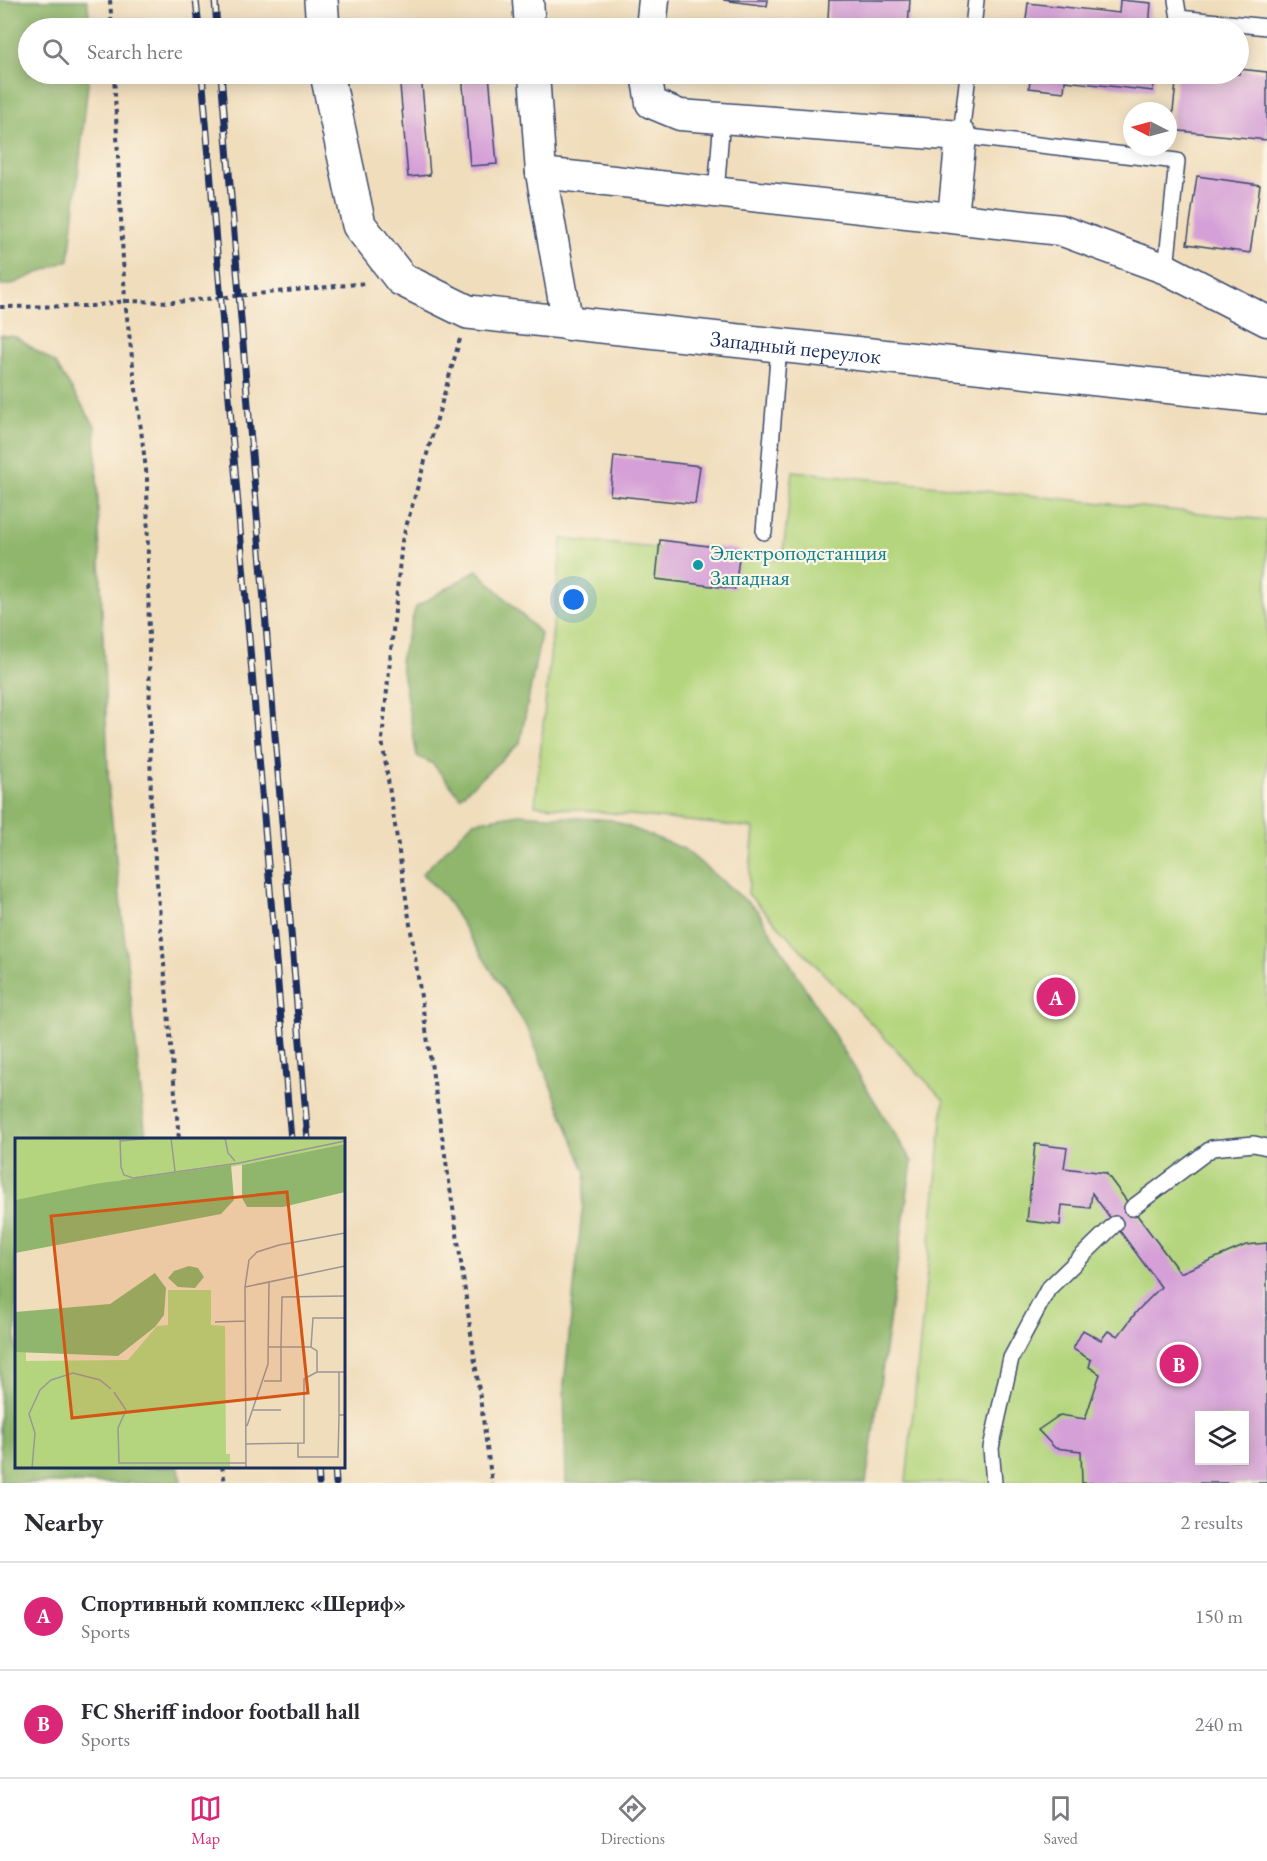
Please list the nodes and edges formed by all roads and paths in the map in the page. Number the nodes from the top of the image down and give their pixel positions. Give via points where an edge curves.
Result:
1 (110, 0) edge
2 (321, 0) edge
3 (528, 0) edge
4 (654, 0) edge
5 (976, 0) edge
6 (1176, 0) edge
7 (111, 18) edge
8 (322, 18) edge
9 (529, 18) edge
10 (652, 18) edge
11 (974, 18) edge
12 (1179, 18) edge
13 (1249, 25) edge
14 (1267, 27) edge
15 (114, 84) edge
16 (329, 84) edge
17 (535, 84) edge
18 (648, 84) edge
19 (967, 84) edge
20 (722, 118) junction
21 (961, 136) junction
22 (542, 172) junction
23 (716, 192) junction
24 (953, 217) junction
25 (1166, 269) junction
26 (401, 279) junction
27 (125, 301) junction
28 (0, 307) edge
29 (468, 312) junction
30 (1267, 321) edge
31 (568, 325) junction
32 (779, 346) junction
33 (1267, 397) edge
34 (764, 532) dead end
35 (179, 1138) edge
36 (1267, 1147) edge
37 (1132, 1208) dead end
38 (1115, 1224) dead end
39 (222, 1468) edge
40 (225, 1483) edge
41 (492, 1483) edge
42 (994, 1483) edge

1 - 7 path
2 - 8 main road
3 - 9 street
4 - 10 street
5 - 11 lane
6 - 12 lane
13 - 14 lane
15 - 27 path
16 - 26 main road, Западный переулок via 359,225
17 - 22 street
18 - 20 street via 651,103 680,115
19 - 21 lane
20 - 21 street
20 - 23 lane
21 - 24 street
21 - 25 lane via 1177,161
22 - 23 street
22 - 31 street
23 - 24 street
24 - 25 street via 1060,230
25 - 30 street
26 - 27 path via 176,302
26 - 29 main road, Западный переулок
27 - 28 path via 92,306
27 - 35 path via 147,478 151,812
29 - 31 main road, Западный переулок
29 - 41 path via 402,541 382,740
31 - 32 main road, Западный переулок
32 - 33 main road, Западный переулок
32 - 34 lane
36 - 37 lane via 1254,1144 1212,1148
38 - 42 lane via 1048,1289 1011,1358 991,1448
39 - 40 path

